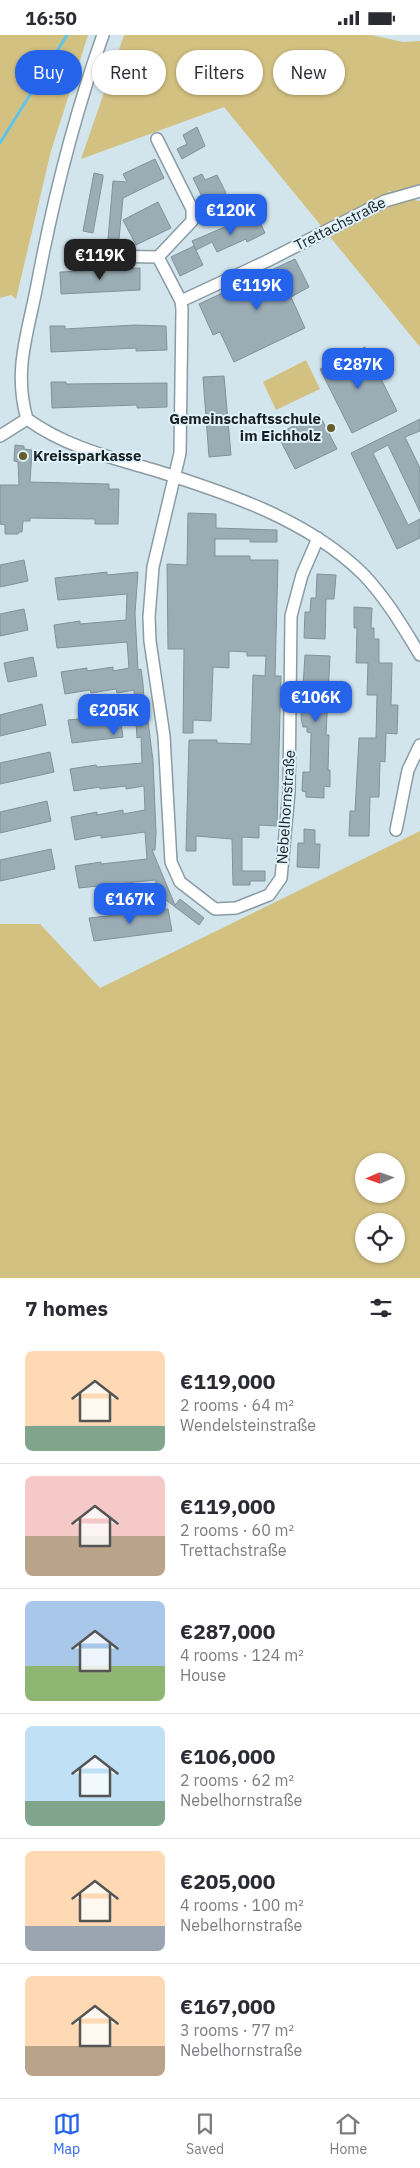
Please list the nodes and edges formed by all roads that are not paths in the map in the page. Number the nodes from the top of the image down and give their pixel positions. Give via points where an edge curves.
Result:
1 (103, 35) edge
2 (157, 139) dead end
3 (420, 191) edge
4 (101, 256) dead end
5 (158, 257) junction
6 (181, 301) junction
7 (28, 419) junction
8 (0, 436) edge
9 (174, 476) junction
10 (318, 538) junction
11 (420, 655) edge
12 (420, 745) edge
13 (396, 830) dead end

1 - 7 street via 60,175 24,344 20,380
2 - 5 street via 192,209 192,221
3 - 6 street, Trettachstraße via 386,201
4 - 5 street
5 - 6 street
6 - 9 street, Nebelhornstraße via 180,453
7 - 8 street
7 - 9 street via 61,441
9 - 10 street via 243,501
9 - 10 street, Nebelhornstraße via 153,567 149,617 164,736 170,853 180,882 215,909 236,908 269,895 281,878 291,744 291,616 302,575
10 - 11 street via 363,575 389,606
12 - 13 street via 408,769

